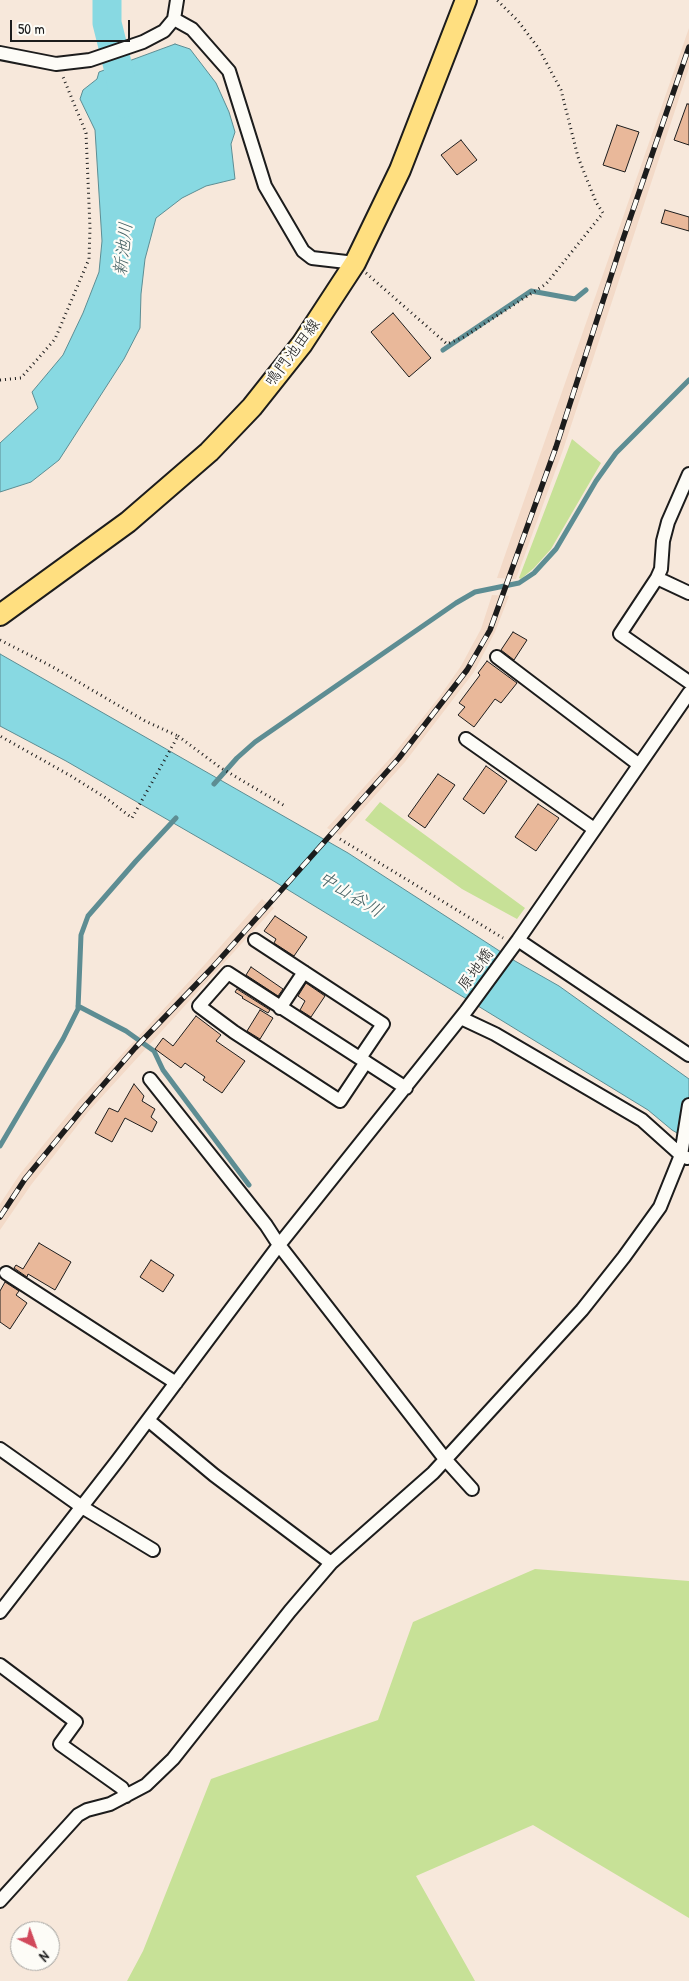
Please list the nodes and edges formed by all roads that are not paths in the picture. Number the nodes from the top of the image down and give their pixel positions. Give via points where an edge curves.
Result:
1 (177, 0) edge
2 (466, 0) edge
3 (174, 19) junction
4 (0, 53) edge
5 (355, 263) junction
6 (689, 474) edge
7 (658, 578) junction
8 (689, 593) edge
9 (0, 615) edge
10 (497, 657) dead end
11 (689, 682) edge
12 (689, 693) edge
13 (466, 739) dead end
14 (638, 764) junction
15 (594, 829) junction
16 (255, 940) dead end
17 (515, 944) junction
18 (304, 972) junction
19 (280, 1008) junction
20 (464, 1015) junction
21 (689, 1055) edge
22 (363, 1060) junction
23 (150, 1079) dead end
24 (406, 1088) junction
25 (689, 1105) edge
26 (684, 1153) edge
27 (279, 1246) junction
28 (6, 1273) dead end
29 (176, 1383) junction
30 (148, 1420) junction
31 (0, 1449) edge
32 (445, 1459) junction
33 (472, 1489) dead end
34 (82, 1507) junction
35 (153, 1550) dead end
36 (331, 1563) junction
37 (0, 1612) edge
38 (0, 1665) edge
39 (126, 1796) junction
40 (0, 1900) edge

1 - 3 street
2 - 5 main road, 鳴門池田線 via 400,170
3 - 4 street via 164,31 143,42 90,60 56,64
3 - 5 street via 192,29 229,70 265,186 303,252 312,258
5 - 9 main road, 鳴門池田線 via 302,344 252,407 210,452 128,522
6 - 7 street via 668,522
7 - 8 street
7 - 11 street via 620,634
10 - 14 street
12 - 14 street, 原地橋
13 - 15 street
14 - 15 street, 原地橋
15 - 17 street, 原地橋
16 - 18 street
17 - 20 street, 原地橋
17 - 21 street
18 - 19 street
18 - 22 street via 383,1024
19 - 22 street
19 - 22 street via 228,974 199,1006 340,1101
20 - 24 street, 原地橋
20 - 26 street via 642,1120
22 - 24 street
23 - 27 street via 266,1225
24 - 27 street, 原地橋
25 - 26 street
26 - 32 street via 660,1207 624,1257 539,1358
27 - 29 street, 原地橋
27 - 32 street
28 - 29 street
29 - 30 street, 原地橋
30 - 34 street, 原地橋
30 - 36 street via 214,1475
31 - 34 street
32 - 33 street
32 - 36 street
34 - 35 street
34 - 37 street, 原地橋
36 - 39 street via 173,1759 146,1785
38 - 39 street via 76,1722 60,1744 122,1788
39 - 40 street via 78,1815

